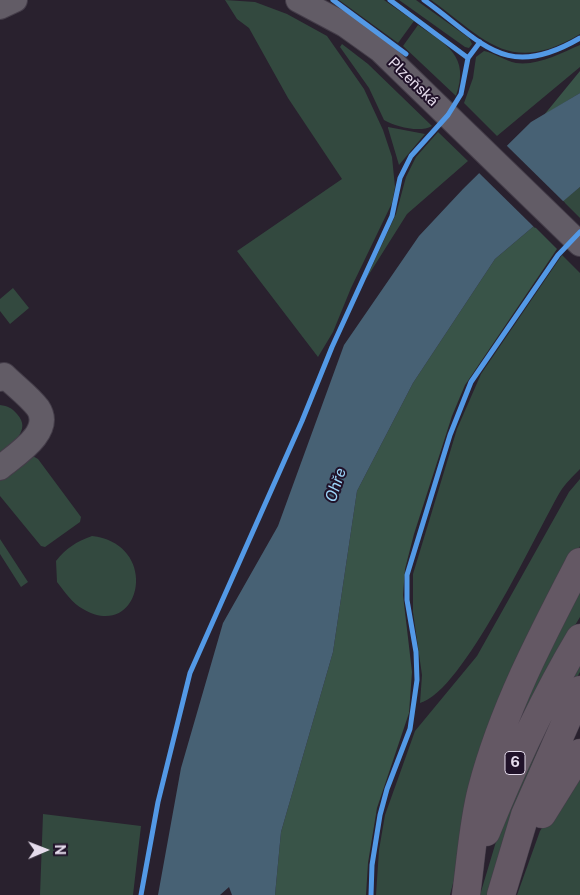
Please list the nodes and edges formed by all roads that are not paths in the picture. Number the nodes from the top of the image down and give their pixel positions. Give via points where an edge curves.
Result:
1 (15, 0) edge
2 (298, 0) edge
3 (0, 7) edge
4 (580, 244) edge
5 (0, 379) edge
6 (0, 468) edge
7 (580, 562) edge
8 (580, 638) edge
9 (580, 690) edge
10 (580, 753) edge
11 (468, 895) edge
12 (501, 895) edge
13 (506, 895) edge

1 - 3 street
2 - 4 street, Plzeňská via 345,25 380,50
5 - 6 street via 4,375 38,409 42,422 38,433
7 - 11 highway via 534,650 505,719 481,790
8 - 11 highway, 6 via 554,680 506,781 483,840
9 - 12 highway, 6 via 525,815
10 - 13 highway via 549,800

